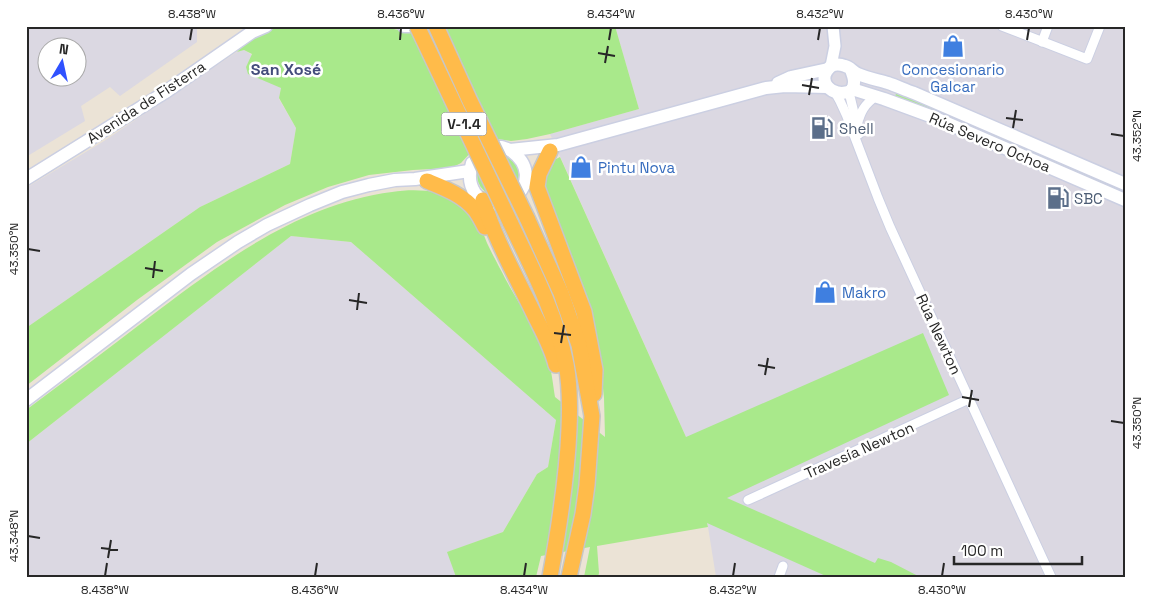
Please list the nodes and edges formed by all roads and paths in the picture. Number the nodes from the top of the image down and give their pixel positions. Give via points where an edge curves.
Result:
1 (266, 26) edge
2 (404, 26) edge
3 (410, 26) edge
4 (417, 26) edge
5 (436, 26) edge
6 (833, 26) edge
7 (1002, 26) edge
8 (1048, 26) edge
9 (1100, 26) edge
10 (1042, 42) junction
11 (838, 68) junction
12 (766, 88) junction
13 (831, 90) junction
14 (851, 91) junction
15 (876, 96) junction
16 (857, 126) junction
17 (554, 148) junction
18 (510, 150) junction
19 (469, 171) junction
20 (868, 171) junction
21 (526, 175) junction
22 (26, 179) edge
23 (421, 180) junction
24 (1125, 184) edge
25 (479, 196) junction
26 (1125, 200) edge
27 (505, 254) junction
28 (564, 258) junction
29 (26, 400) edge
30 (969, 400) junction
31 (592, 416) junction
32 (569, 443) junction
33 (748, 500) dead end
34 (783, 566) dead end
35 (551, 570) edge
36 (570, 571) edge
37 (779, 577) edge
38 (1051, 577) edge

1 - 22 main road, Avenida de Fisterra via 246,35 164,93
2 - 3 main road
4 - 32 highway, V-1.4, bridge via 551,311 566,365 570,401
5 - 31 highway, V-1.4, bridge via 561,293 579,345
6 - 11 street
7 - 10 street
8 - 10 street
9 - 10 street via 1087,59
11 - 12 main road, Rúa Severo Ochoa via 791,77
11 - 13 main road via 825,79
11 - 14 main road via 854,80
11 - 24 main road, Rúa Severo Ochoa via 914,93
12 - 13 main road, Rúa Severo Ochoa via 792,86
12 - 17 main road, Rúa Severo Ochoa
13 - 14 main road, Rúa Severo Ochoa
13 - 20 street, Rúa Newton via 846,114
14 - 15 main road, Rúa Severo Ochoa
14 - 16 street, Rúa Newton
15 - 16 street via 861,111
15 - 26 main road, Rúa Severo Ochoa
16 - 20 street, Rúa Newton
17 - 18 main road, Rúa Severo Ochoa
17 - 21 main road, Rúa Severo Ochoa
17 - 28 highway via 539,174 538,187
18 - 19 main road, Rúa Severo Ochoa via 502,147 485,150 472,162
18 - 21 main road via 522,162
19 - 23 main road
19 - 25 main road via 471,186
20 - 30 street, Rúa Newton
21 - 25 main road, Rúa Severo Ochoa via 523,188 510,201 492,203
21 - 28 highway
23 - 25 main road via 467,189
23 - 27 highway via 466,201
23 - 29 main road via 395,180 342,192 268,225 191,274
25 - 27 highway
27 - 32 highway via 554,357
28 - 31 highway via 584,312 595,370
30 - 33 street, Travesía Newton
30 - 38 street, Rúa Newton
31 - 36 highway, V-1.4 via 583,514
32 - 35 highway, V-1.4
34 - 37 street

